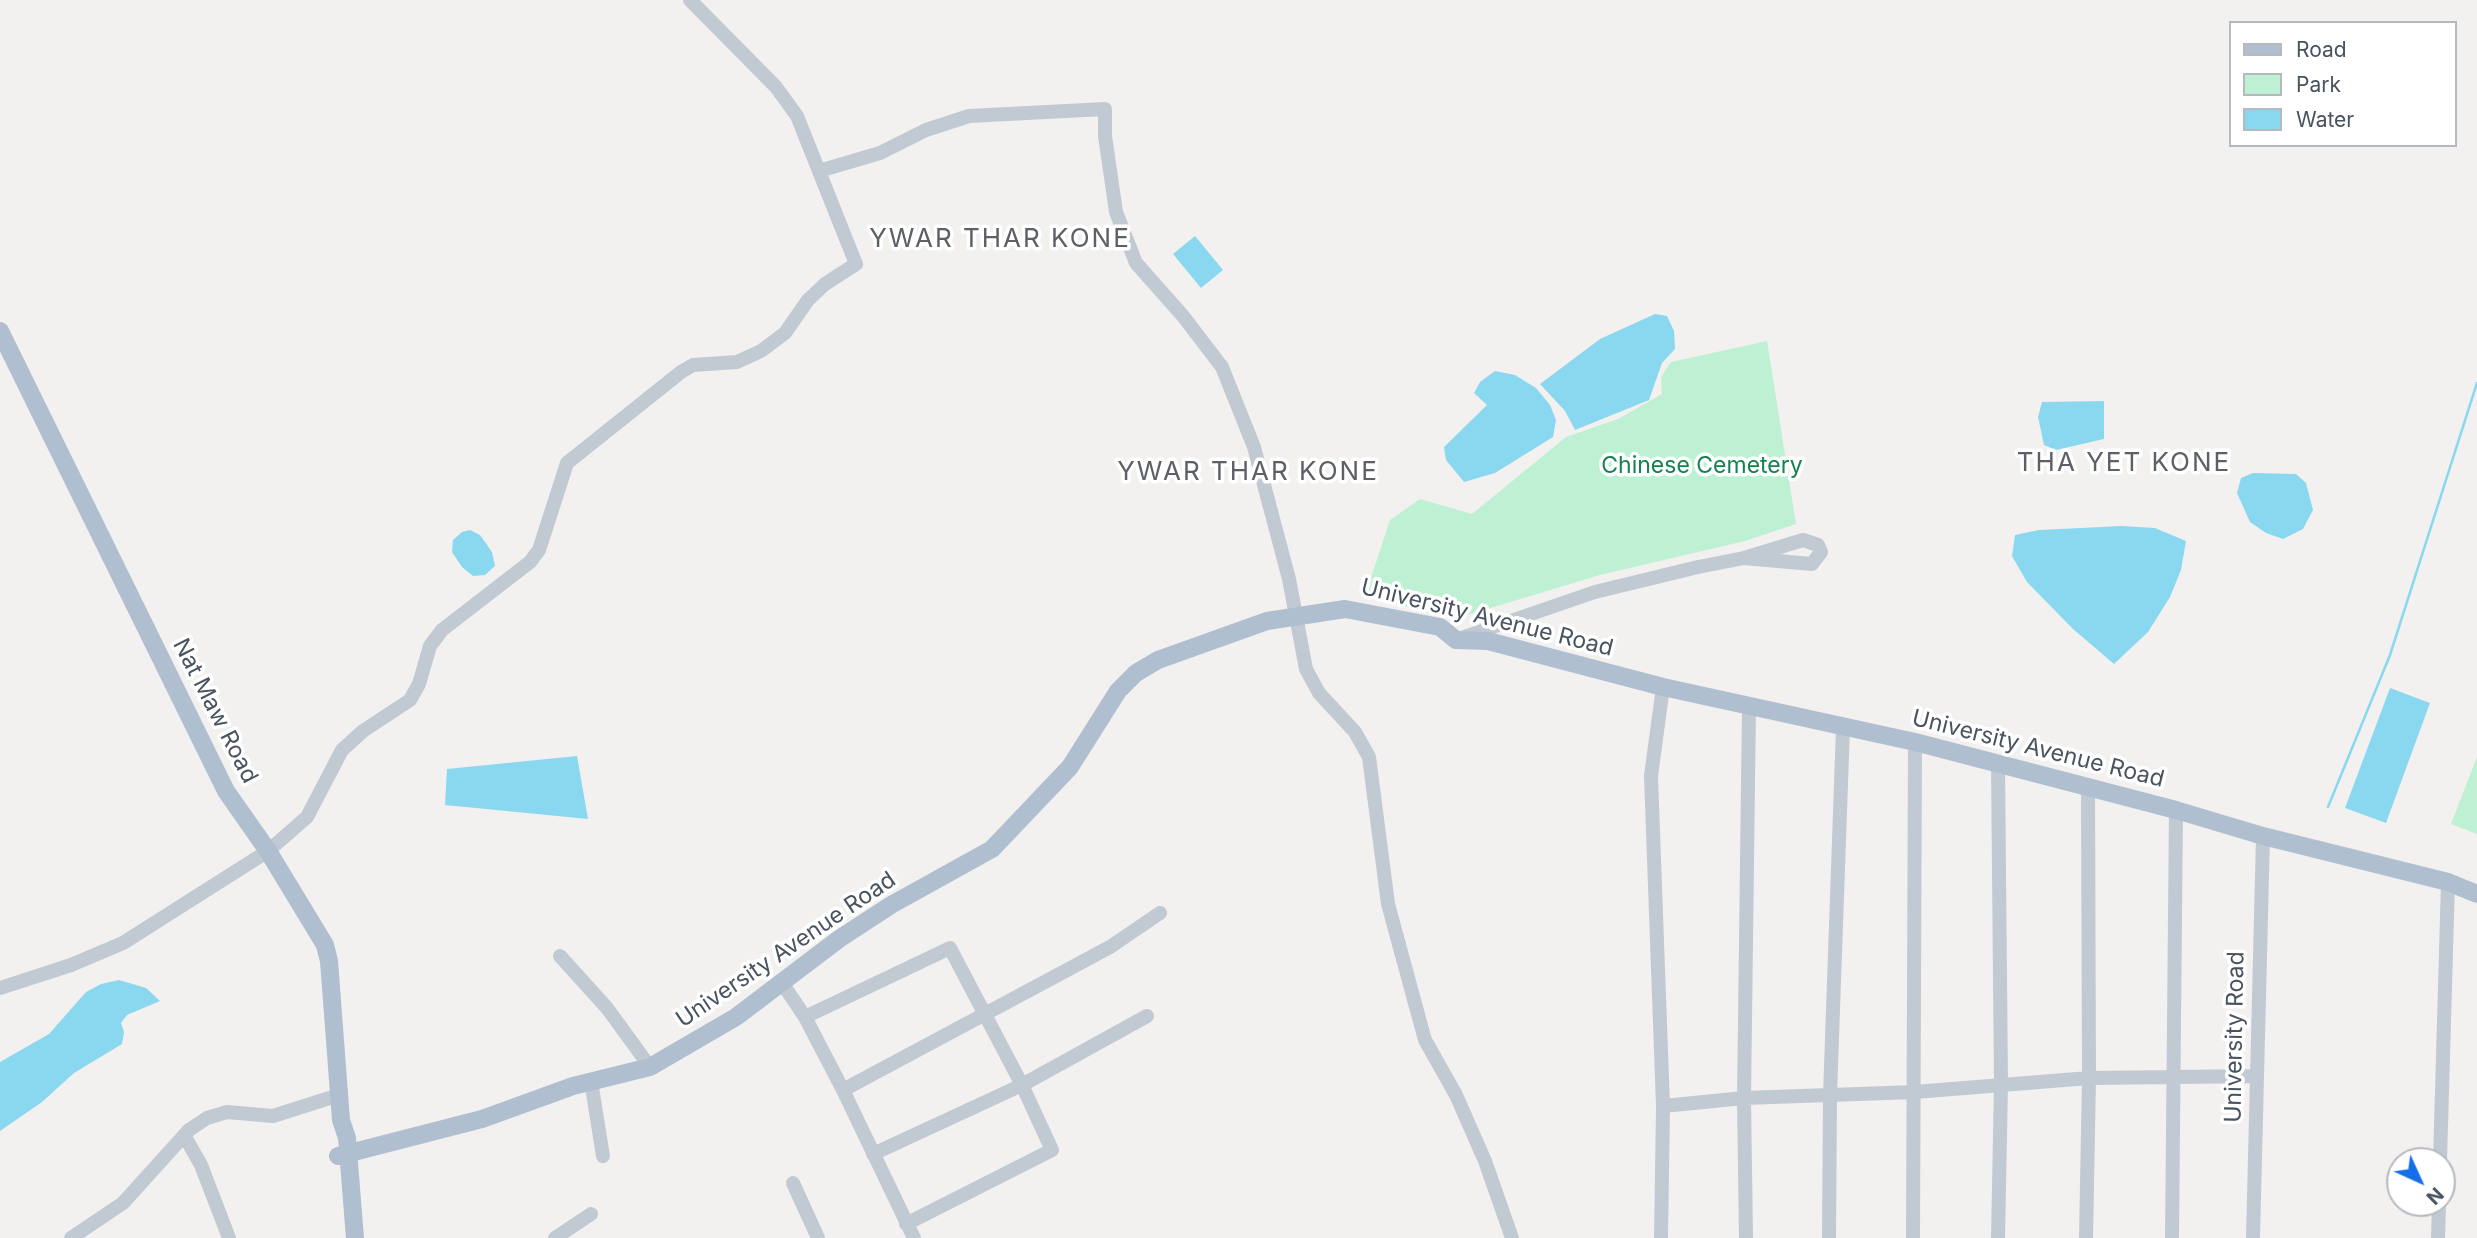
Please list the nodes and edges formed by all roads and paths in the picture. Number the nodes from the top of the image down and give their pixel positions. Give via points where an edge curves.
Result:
1 (690, 0) edge
2 (819, 171) junction
3 (0, 331) edge
4 (1744, 558) dead end
5 (1295, 616) junction
6 (1456, 640) junction
7 (1663, 687) junction
8 (1749, 705) junction
9 (1843, 727) junction
10 (1915, 743) junction
11 (1998, 765) junction
12 (2088, 789) junction
13 (2176, 810) junction
14 (2263, 836) junction
15 (268, 851) junction
16 (2448, 882) junction
17 (2477, 894) edge
18 (1160, 913) dead end
19 (560, 956) dead end
20 (782, 983) junction
21 (0, 988) edge
22 (987, 1015) junction
23 (1147, 1016) dead end
24 (804, 1017) junction
25 (650, 1067) junction
26 (2173, 1075) junction
27 (2257, 1076) junction
28 (2089, 1079) junction
29 (591, 1081) junction
30 (2001, 1084) junction
31 (1022, 1085) junction
32 (843, 1090) junction
33 (1915, 1092) junction
34 (1830, 1095) junction
35 (339, 1096) junction
36 (1744, 1098) junction
37 (1663, 1107) junction
38 (184, 1135) junction
39 (2440, 1147) edge
40 (873, 1154) junction
41 (343, 1155) junction
42 (603, 1156) dead end
43 (793, 1183) dead end
44 (591, 1214) dead end
45 (2439, 1217) edge
46 (906, 1224) junction
47 (71, 1238) edge
48 (229, 1238) edge
49 (344, 1238) edge
50 (355, 1238) edge
51 (555, 1238) edge
52 (818, 1238) edge
53 (914, 1238) edge
54 (1512, 1238) edge
55 (1661, 1238) edge
56 (1746, 1238) edge
57 (1829, 1238) edge
58 (1913, 1238) edge
59 (1998, 1238) edge
60 (2086, 1238) edge
61 (2172, 1238) edge
62 (2253, 1238) edge
63 (2438, 1238) edge

1 - 2 street via 776,87 797,116
2 - 5 street via 880,153 926,130 969,116 1105,109 1116,212 1136,263 1222,367 1254,447
2 - 15 street via 856,264 825,284 785,333 761,351 737,362 693,365 567,463 539,550 530,562 442,630 430,646 410,700 342,750 307,817
3 - 15 main road, Nat Maw Road via 226,791
4 - 6 street via 1595,592
5 - 6 main road, University Avenue Road via 1345,609 1440,627
5 - 20 main road, University Avenue Road via 1267,621 1158,660 1136,673 1118,691 1070,767 992,849 891,905
5 - 54 street via 1306,669 1369,757 1388,904 1425,1040 1456,1095
6 - 7 main road, University Avenue Road via 1524,649
7 - 8 main road, University Avenue Road
7 - 37 street via 1651,776
8 - 9 main road, University Avenue Road
8 - 36 street
9 - 10 main road, University Avenue Road
9 - 34 street
10 - 11 main road, University Avenue Road
10 - 33 street
11 - 12 main road, University Avenue Road
11 - 30 street
12 - 13 main road, University Avenue Road
12 - 28 street
13 - 14 main road, University Avenue Road
13 - 26 street
14 - 16 main road, University Avenue Road
14 - 27 street, University Road
15 - 21 street via 123,943
15 - 35 main road, Nat Maw Road via 325,944
16 - 17 main road, University Avenue Road
16 - 39 street
18 - 22 street via 1110,947
19 - 25 street via 607,1008
20 - 24 street
20 - 25 main road, University Avenue Road via 713,1032
22 - 24 street via 950,948
22 - 31 street
22 - 32 street
23 - 31 street
24 - 32 street
25 - 29 main road, University Avenue Road
26 - 27 street
26 - 28 street
26 - 61 street
27 - 62 street, University Road
28 - 30 street
28 - 60 street
29 - 41 main road, University Avenue Road via 482,1119
29 - 42 street
30 - 33 street
30 - 59 street
31 - 40 street
31 - 46 street via 1052,1150
32 - 40 street
33 - 34 street
33 - 58 street
34 - 36 street
34 - 57 street
35 - 38 street via 273,1115 227,1112 207,1118
35 - 41 main road, Nat Maw Road via 337,1139
36 - 37 street
36 - 56 street
37 - 55 street
38 - 47 street via 123,1203
38 - 48 street
40 - 46 street
41 - 49 main road, Nat Maw Road
41 - 50 main road, Nat Maw Road
43 - 52 street
44 - 51 street
45 - 63 street
46 - 53 street

